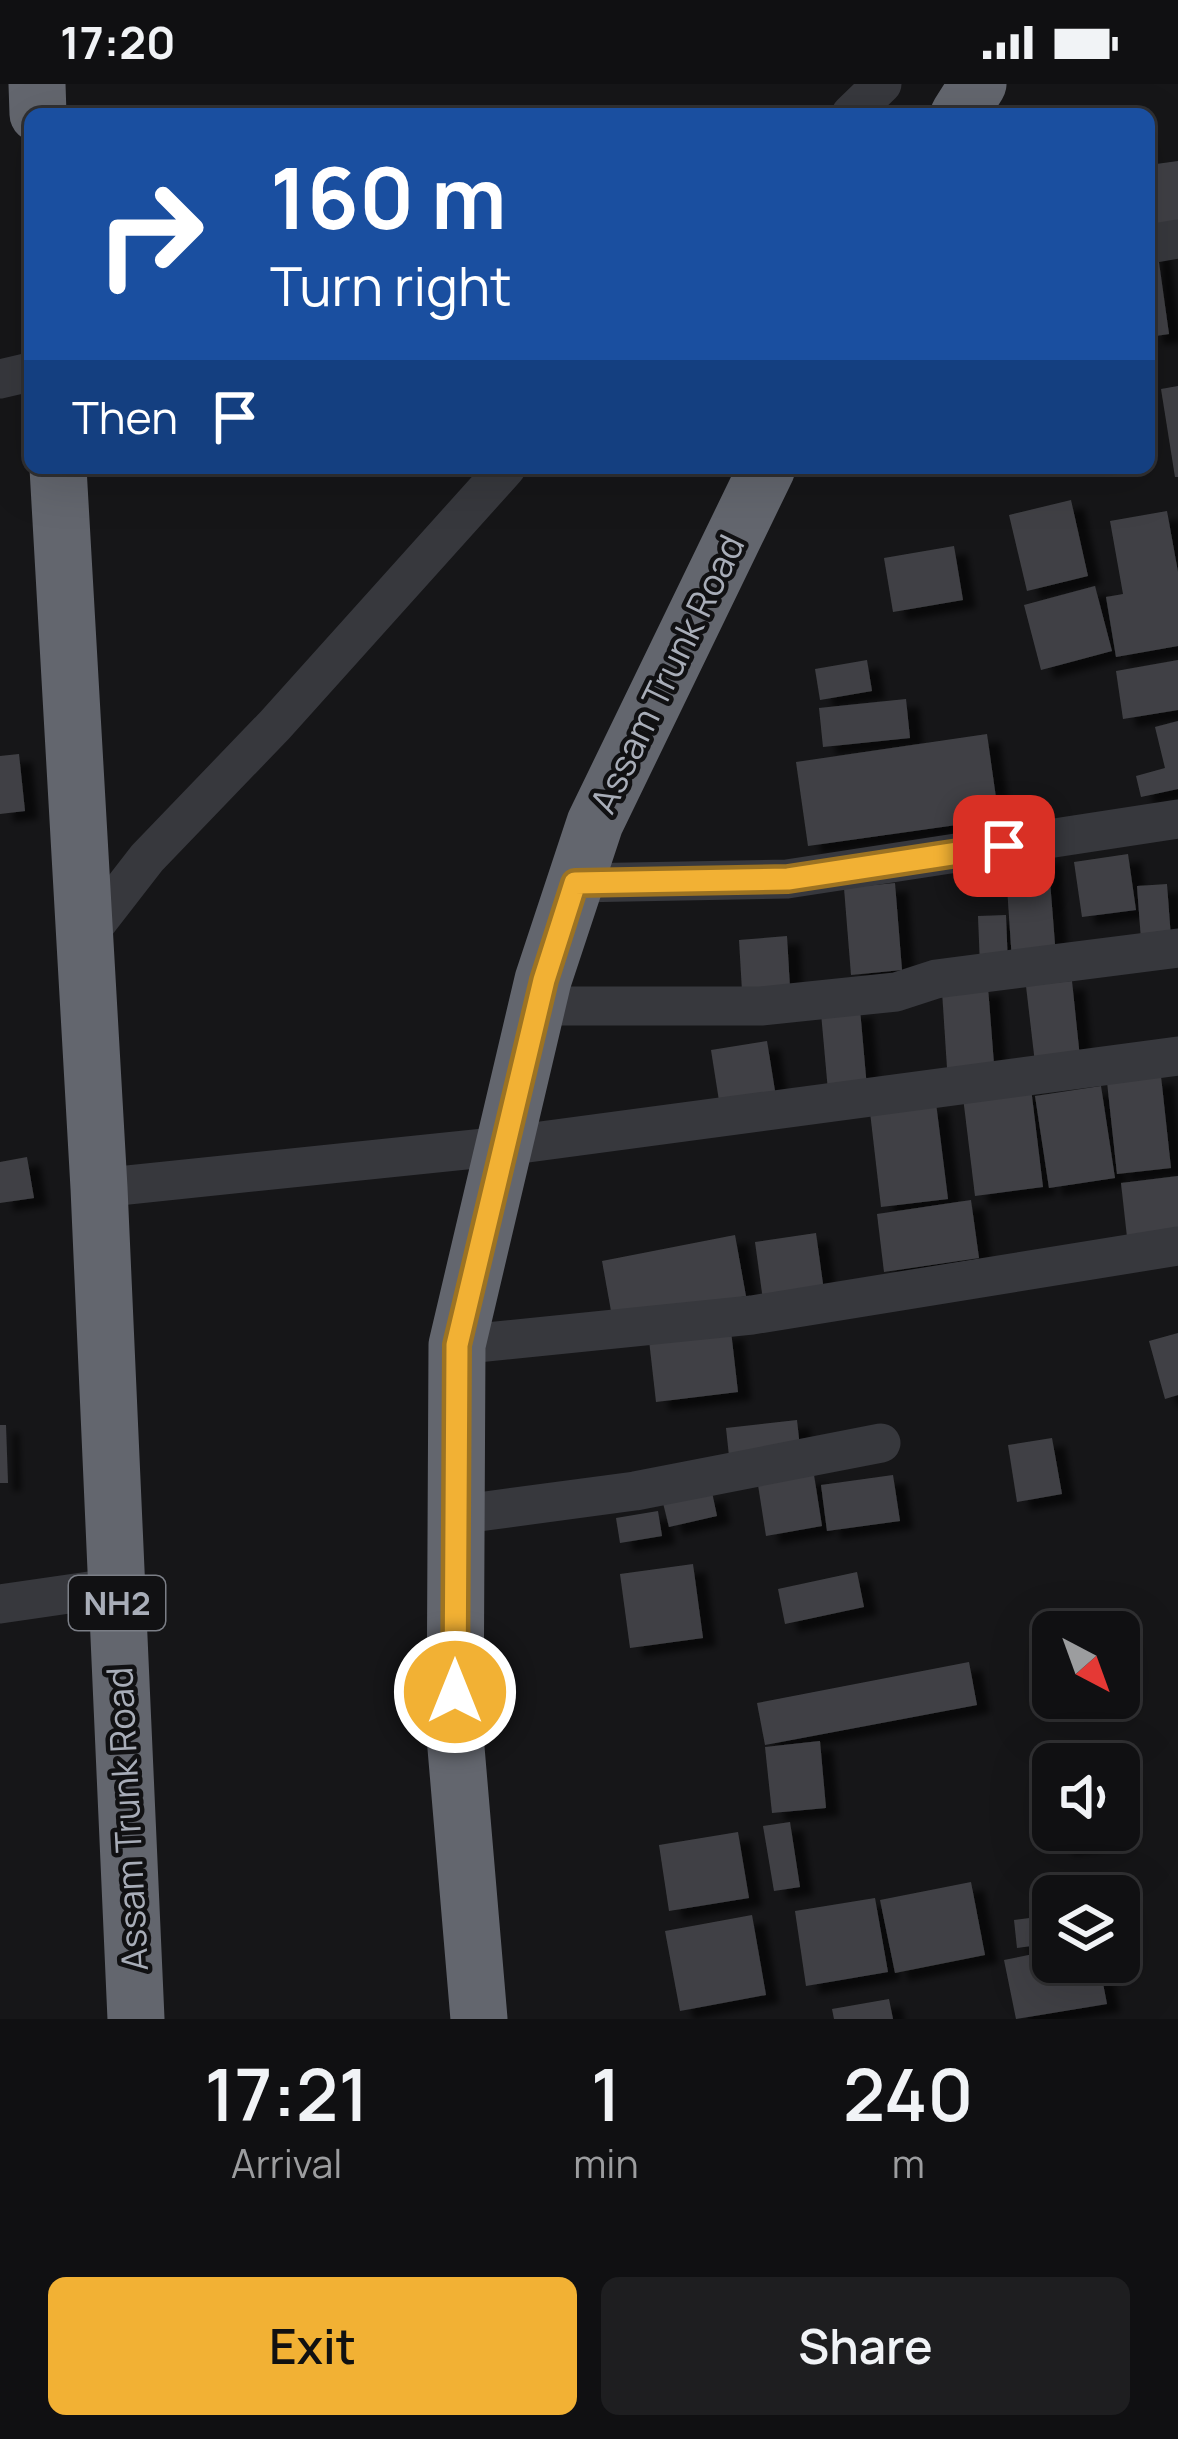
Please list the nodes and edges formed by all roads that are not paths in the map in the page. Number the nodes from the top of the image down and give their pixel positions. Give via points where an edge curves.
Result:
1 (882, 84) edge
2 (857, 108) edge
3 (58, 474) edge
4 (501, 474) edge
5 (764, 474) edge
6 (1178, 819) edge
7 (575, 883) junction
8 (85, 938) junction
9 (1178, 948) edge
10 (537, 1006) junction
11 (1178, 1056) edge
12 (504, 1146) junction
13 (99, 1188) junction
14 (1178, 1246) edge
15 (457, 1345) junction
16 (881, 1443) dead end
17 (456, 1515) junction
18 (117, 1587) junction
19 (0, 1604) edge
20 (136, 2019) edge
21 (479, 2019) edge

1 - 2 street
3 - 8 highway, Assam Trunk Road / NH2
4 - 8 street via 147,858
5 - 7 highway, Assam Trunk Road via 595,823
6 - 7 street via 788,879
7 - 10 highway, Assam Trunk Road
8 - 13 highway, Assam Trunk Road / NH2
9 - 10 street via 761,1006
10 - 12 highway, Assam Trunk Road
11 - 12 street
12 - 13 street
12 - 15 highway, Assam Trunk Road
13 - 18 highway, Assam Trunk Road / NH2
14 - 15 street via 752,1315
15 - 17 highway, Assam Trunk Road
16 - 17 street via 635,1491
17 - 21 highway, Assam Trunk Road via 455,1736
18 - 19 street
18 - 20 highway, Assam Trunk Road / NH2

